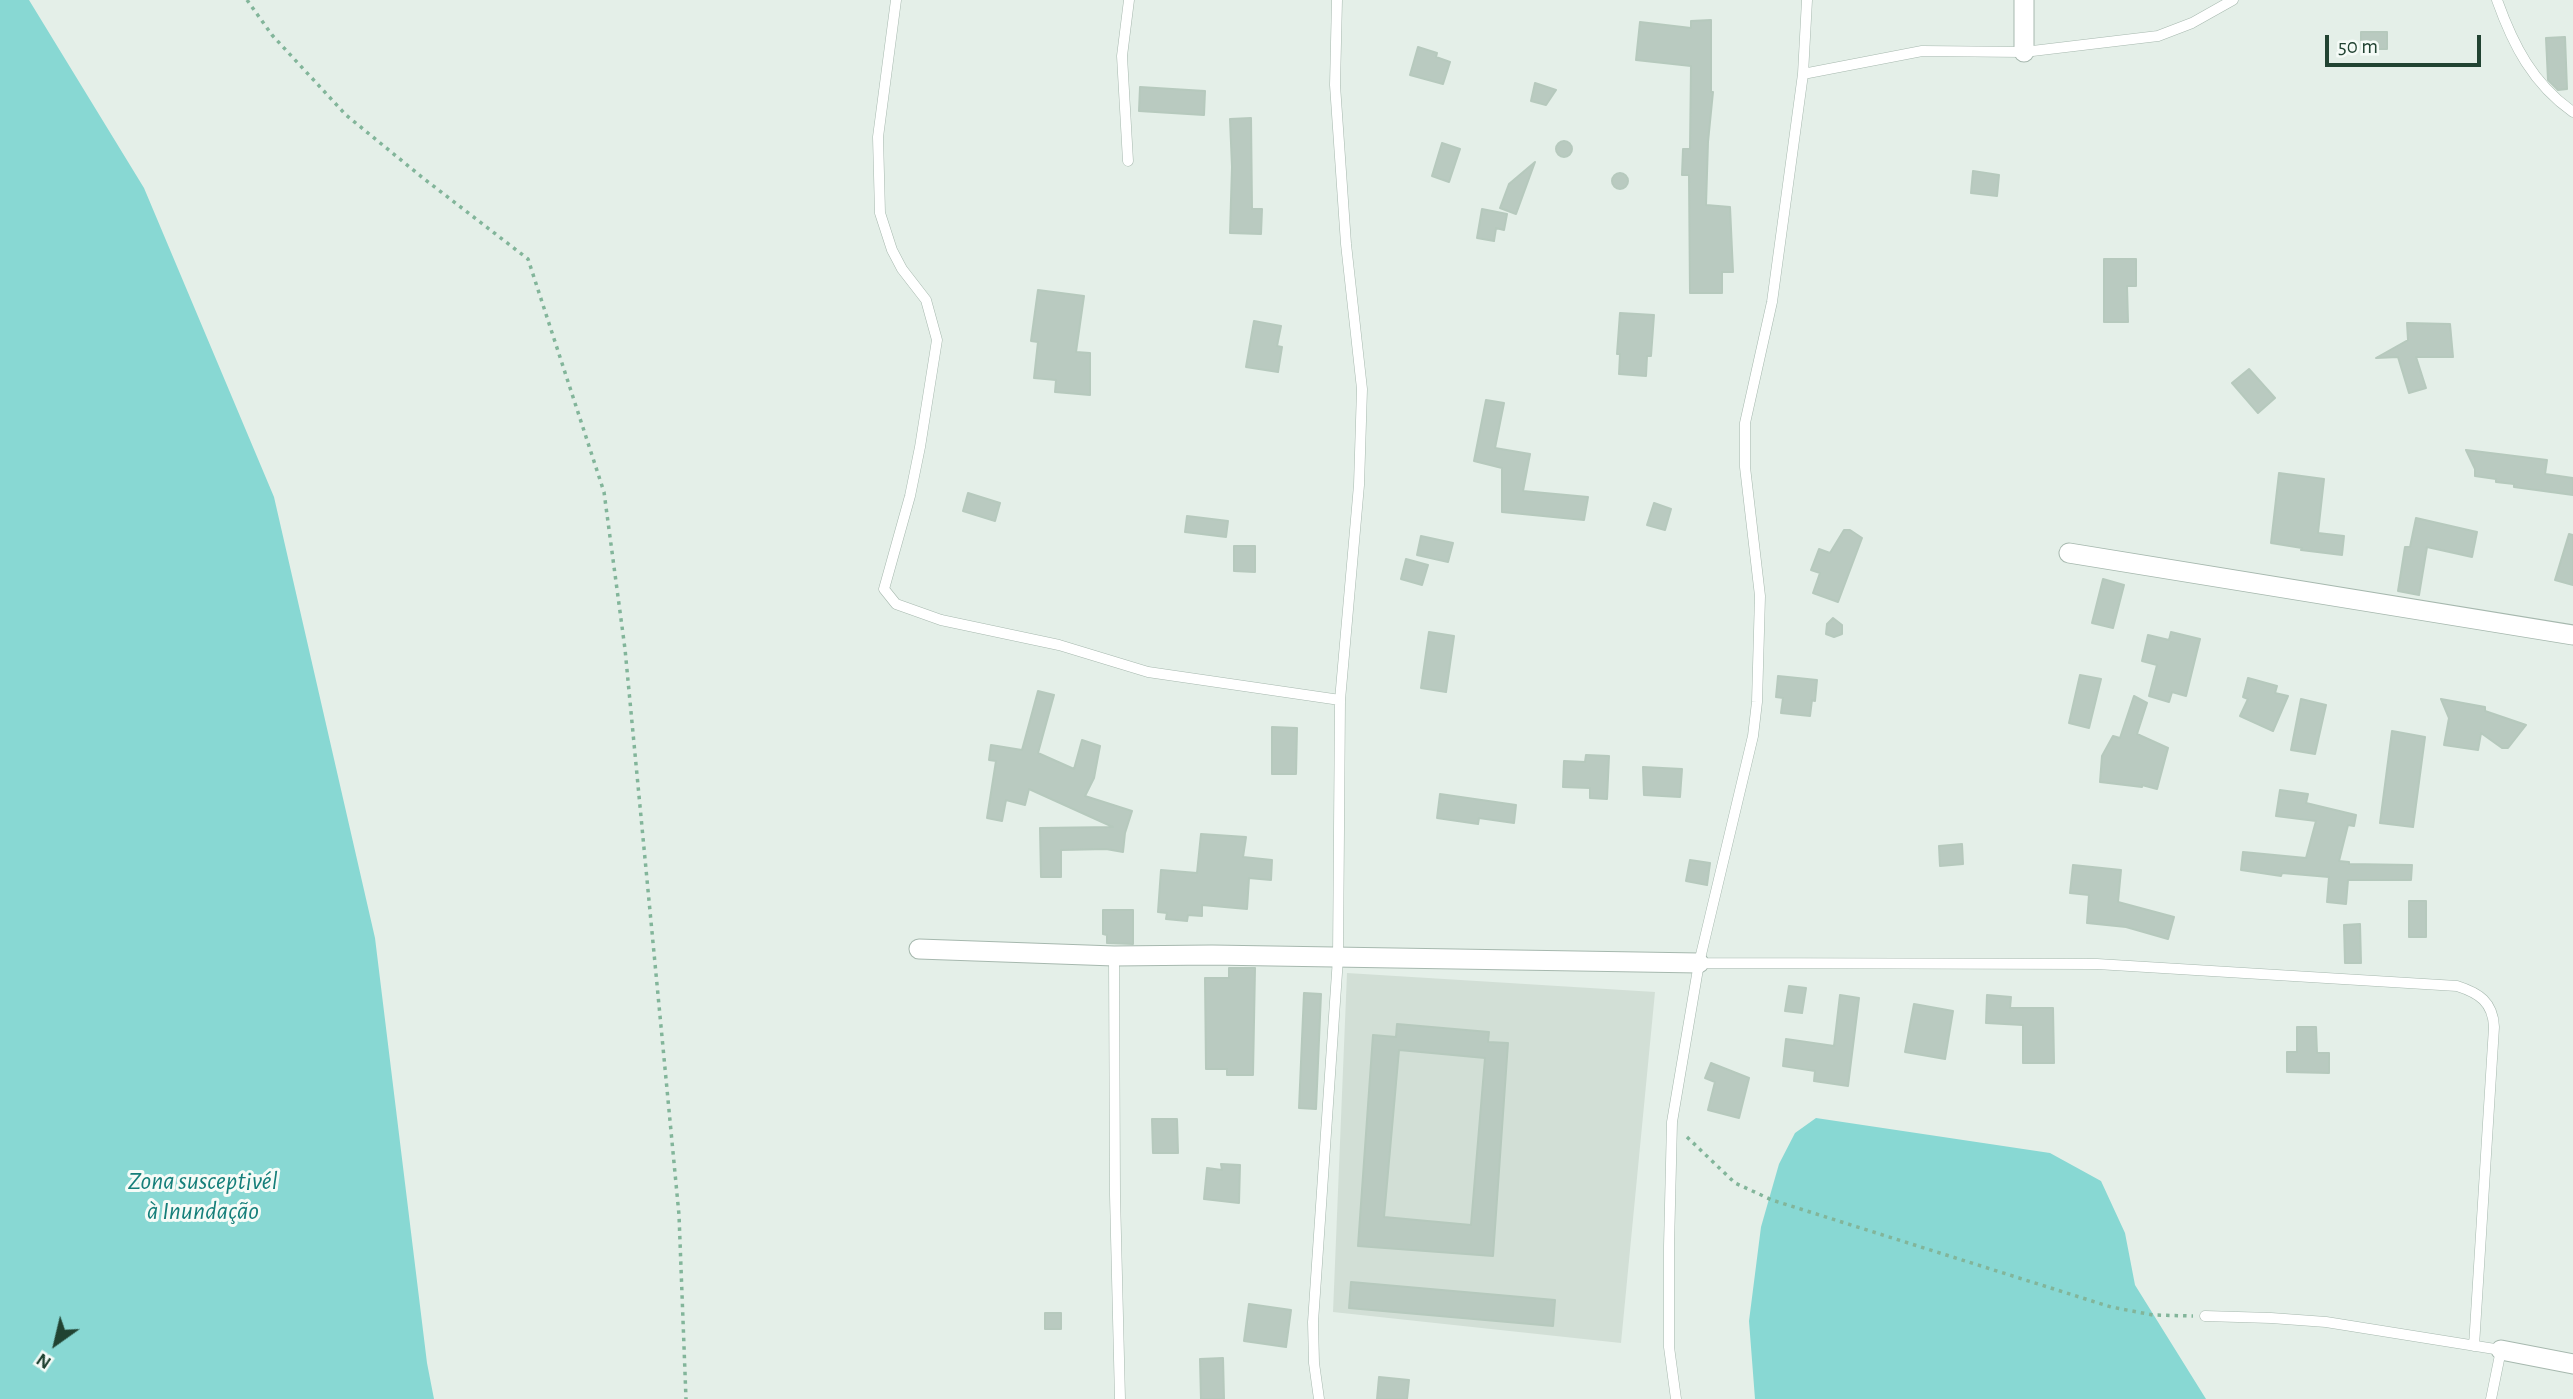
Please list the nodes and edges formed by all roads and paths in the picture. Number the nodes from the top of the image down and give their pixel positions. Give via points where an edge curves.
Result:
1 (247, 0) edge
2 (896, 0) edge
3 (1129, 0) edge
4 (1337, 0) edge
5 (1807, 0) edge
6 (2024, 0) edge
7 (2233, 0) edge
8 (2497, 0) edge
9 (2024, 51) junction
10 (1802, 74) junction
11 (2573, 112) edge
12 (1128, 161) dead end
13 (2069, 553) dead end
14 (2573, 635) edge
15 (1340, 700) junction
16 (919, 949) dead end
17 (1114, 956) junction
18 (1339, 958) junction
19 (1699, 963) junction
20 (1672, 1122) junction
21 (2205, 1316) joint
22 (2474, 1346) junction
23 (2501, 1350) junction
24 (2573, 1364) edge
25 (686, 1399) edge
26 (1120, 1399) edge
27 (1319, 1399) edge
28 (1676, 1399) edge
29 (2491, 1399) edge

1 - 25 path via 272,35 346,115 528,259 604,492 625,649 680,1215
2 - 15 lane via 878,137 880,213 902,270 926,300 937,340 915,472 884,589 897,604 941,620 1059,645 1148,672
3 - 12 lane via 1122,56
4 - 15 lane via 1335,85 1346,244 1363,389
5 - 10 lane
6 - 9 street
7 - 9 lane via 2158,36
8 - 11 lane via 2528,67 2540,84
9 - 10 lane via 1922,51
10 - 19 lane via 1772,302 1745,422 1745,467 1760,596 1757,702
13 - 14 street
15 - 18 lane
16 - 17 street
17 - 18 street
17 - 26 lane
18 - 19 street
18 - 27 lane via 1313,1322
19 - 20 lane
19 - 22 lane via 2097,964 2456,986 2472,991 2482,996 2494,1015
20 - 21 path via 1735,1183 1772,1200 2110,1307 2153,1315
20 - 28 lane via 1669,1347
21 - 22 lane via 2326,1322
22 - 23 lane
23 - 24 street
23 - 29 lane

